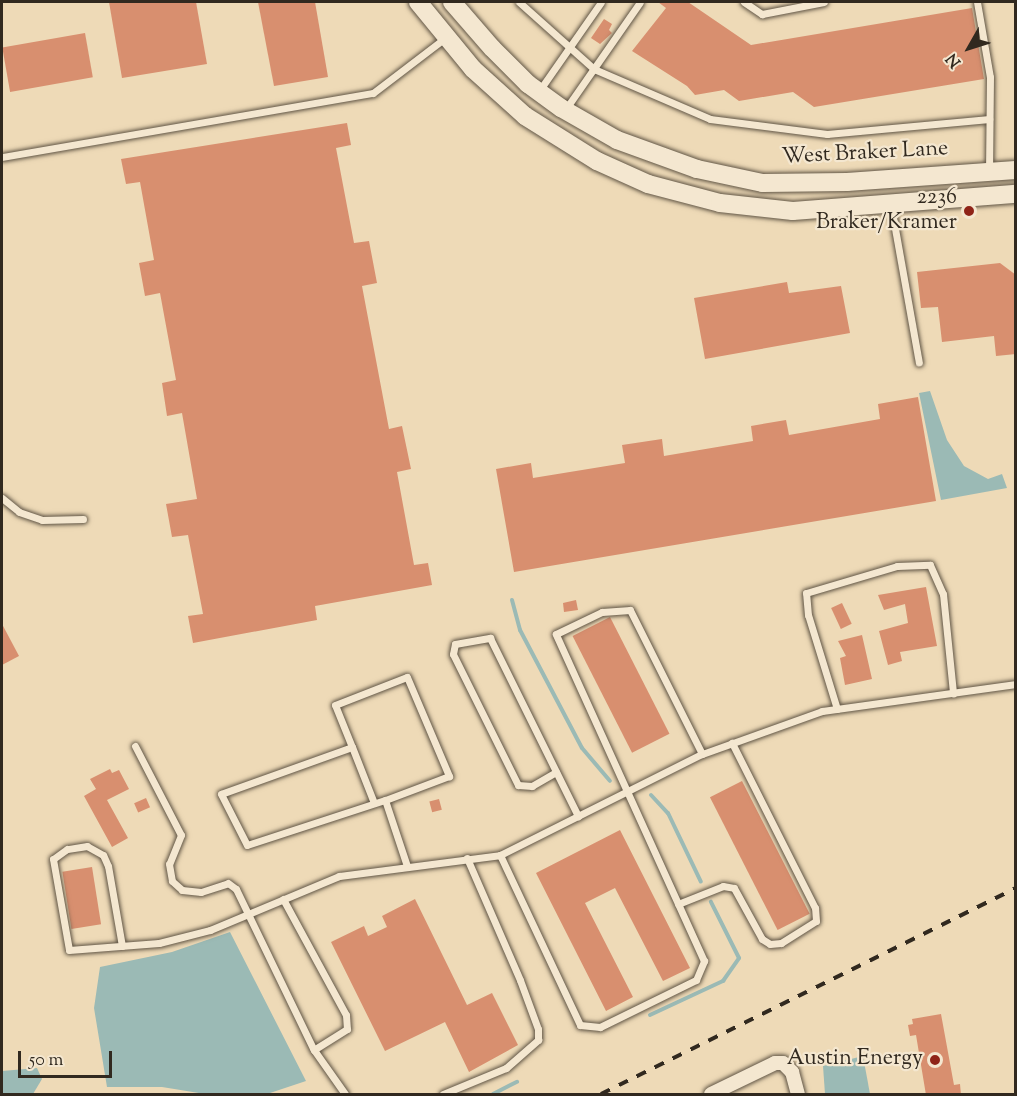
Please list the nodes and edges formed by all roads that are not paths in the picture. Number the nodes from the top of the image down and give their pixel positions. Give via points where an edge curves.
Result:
1 (418, 2) edge
2 (452, 2) edge
3 (519, 2) edge
4 (601, 2) edge
5 (640, 2) edge
6 (744, 2) edge
7 (824, 2) edge
8 (977, 2) edge
9 (445, 38) junction
10 (568, 48) junction
11 (594, 69) junction
12 (538, 92) junction
13 (565, 110) junction
14 (525, 116) junction
15 (989, 119) junction
16 (552, 133) junction
17 (2, 158) edge
18 (1016, 170) edge
19 (989, 171) junction
20 (886, 179) junction
21 (1016, 194) edge
22 (891, 206) junction
23 (919, 363) dead end
24 (2, 498) edge
25 (83, 519) dead end
26 (1016, 684) edge
27 (954, 693) junction
28 (837, 709) junction
29 (732, 743) junction
30 (135, 746) dead end
31 (352, 747) junction
32 (702, 754) junction
33 (556, 772) junction
34 (627, 790) junction
35 (385, 800) junction
36 (374, 803) junction
37 (578, 816) junction
38 (500, 855) junction
39 (467, 858) junction
40 (408, 866) junction
41 (283, 899) junction
42 (678, 904) junction
43 (250, 913) junction
44 (122, 946) junction
45 (314, 1050) junction
46 (345, 1095) edge
47 (443, 1095) edge
48 (711, 1095) edge
49 (798, 1095) edge

1 - 9 main road
2 - 12 main road, West Braker Lane
3 - 10 lane
4 - 10 lane
5 - 11 lane
6 - 7 lane via 762,14
8 - 15 lane via 990,77
9 - 14 main road
9 - 17 lane via 373,93
10 - 11 lane
10 - 12 lane
11 - 13 lane
11 - 15 lane via 710,119 827,134
12 - 13 main road, West Braker Lane
12 - 14 main road
13 - 16 main road
13 - 20 main road, West Braker Lane via 617,140 708,171 763,183
14 - 16 main road
15 - 19 lane
16 - 22 main road via 648,184 720,203 793,211
18 - 19 main road, West Braker Lane
19 - 20 main road, West Braker Lane
20 - 22 main road
21 - 22 main road
22 - 23 lane
24 - 25 lane via 19,512 42,520
26 - 27 lane
27 - 28 lane
27 - 28 lane via 942,594 930,565 897,566 806,593 808,615
28 - 29 lane
29 - 32 lane
29 - 42 lane via 815,908 816,921 781,943 770,944 762,939 734,888 723,886
30 - 43 lane via 181,835 169,864 172,881 182,890 201,892 228,883
31 - 35 lane via 335,705 407,677 449,776
31 - 36 lane
31 - 36 lane via 221,794 248,845
32 - 34 lane
32 - 34 lane via 630,610 602,612 574,625 556,634
33 - 33 lane via 532,786 518,785 453,654 454,644 490,638
33 - 37 lane
34 - 37 lane
34 - 42 lane
35 - 36 lane
35 - 40 lane
37 - 38 lane
38 - 39 lane
38 - 42 lane via 580,1025 587,1028 600,1027 701,974 704,960
39 - 40 lane
39 - 47 lane via 527,1000 538,1040 506,1068
40 - 41 lane via 339,876
41 - 43 lane
41 - 45 lane via 346,1015 347,1029
43 - 44 lane via 210,930 159,943
43 - 45 lane
44 - 44 lane via 69,950 52,859 67,849 87,846 103,855
45 - 46 lane
48 - 49 street via 775,1063 783,1063 792,1072

